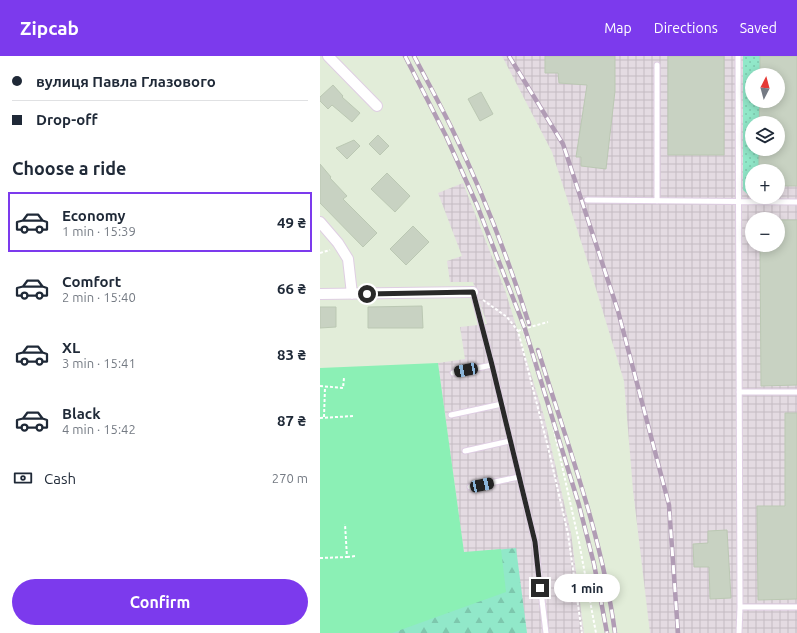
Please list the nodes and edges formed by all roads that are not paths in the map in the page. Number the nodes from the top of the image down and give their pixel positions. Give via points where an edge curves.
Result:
1 (328, 56) edge
2 (738, 56) edge
3 (657, 65) dead end
4 (377, 106) dead end
5 (587, 200) dead end
6 (657, 200) junction
7 (738, 201) junction
8 (797, 202) edge
9 (320, 222) edge
10 (473, 292) joint
11 (320, 294) edge
12 (352, 294) junction
13 (492, 365) junction
14 (453, 373) dead end
15 (739, 392) junction
16 (797, 392) edge
17 (502, 404) junction
18 (451, 415) dead end
19 (510, 441) junction
20 (465, 451) dead end
21 (519, 476) junction
22 (470, 487) dead end
23 (740, 607) junction
24 (797, 607) edge
25 (546, 633) edge
26 (739, 633) edge

1 - 4 street
2 - 7 lane
3 - 6 lane
5 - 6 lane
6 - 7 lane
7 - 8 lane
7 - 15 lane
9 - 12 street via 348,259
10 - 12 street
10 - 13 lane
11 - 12 street
13 - 14 lane
13 - 17 lane
15 - 16 lane
15 - 23 lane
17 - 18 lane
17 - 19 lane
19 - 20 lane
19 - 21 lane
21 - 22 lane
21 - 25 lane via 535,542
23 - 24 lane
23 - 26 lane

